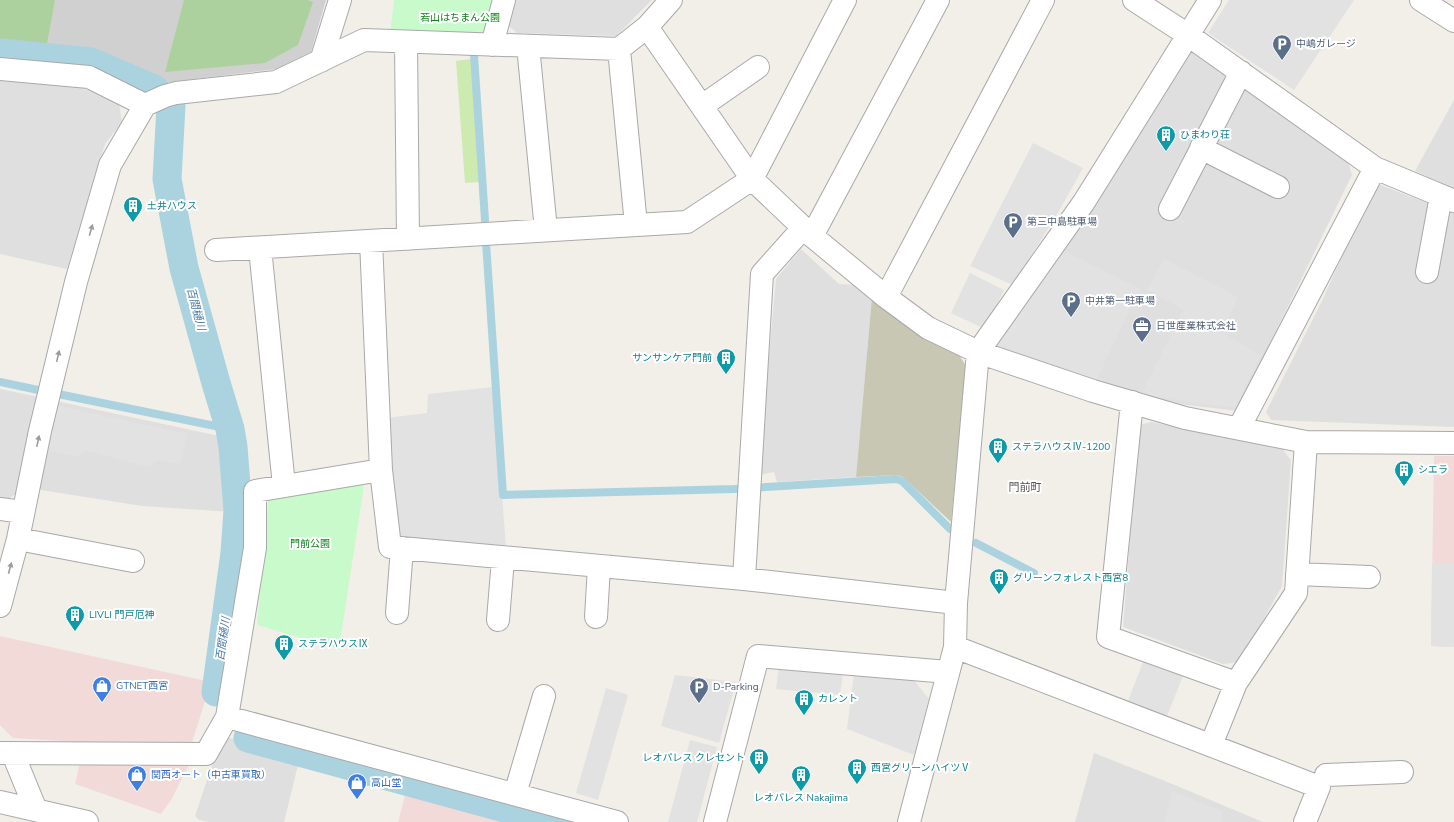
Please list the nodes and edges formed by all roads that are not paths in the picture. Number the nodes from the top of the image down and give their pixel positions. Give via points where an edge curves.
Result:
1 (340, 0) edge
2 (504, 0) edge
3 (671, 0) edge
4 (845, 0) edge
5 (938, 0) edge
6 (1043, 0) edge
7 (1134, 0) edge
8 (1210, 0) edge
9 (1422, 0) edge
10 (1454, 21) edge
11 (647, 26) junction
12 (1188, 35) junction
13 (406, 42) junction
14 (492, 45) junction
15 (528, 46) junction
16 (619, 49) junction
17 (320, 61) junction
18 (758, 67) dead end
19 (0, 69) edge
20 (1241, 72) junction
21 (155, 100) junction
22 (702, 106) junction
23 (1201, 148) junction
24 (1375, 168) junction
25 (752, 179) junction
26 (1278, 187) dead end
27 (1448, 198) edge
28 (1170, 209) dead end
29 (636, 225) junction
30 (546, 230) junction
31 (808, 232) junction
32 (408, 239) junction
33 (371, 241) junction
34 (260, 248) junction
35 (216, 250) dead end
36 (1427, 272) dead end
37 (886, 297) junction
38 (978, 352) junction
39 (1132, 402) junction
40 (1239, 428) junction
41 (1306, 442) junction
42 (1454, 443) edge
43 (381, 470) junction
44 (284, 486) junction
45 (0, 509) edge
46 (22, 512) junction
47 (18, 539) junction
48 (402, 548) junction
49 (503, 559) junction
50 (133, 561) dead end
51 (599, 567) junction
52 (1297, 574) junction
53 (1369, 577) dead end
54 (744, 580) junction
55 (956, 603) junction
56 (0, 606) edge
57 (397, 612) dead end
58 (596, 617) dead end
59 (498, 620) dead end
60 (955, 648) junction
61 (948, 672) junction
62 (1236, 683) junction
63 (544, 696) dead end
64 (227, 716) junction
65 (1211, 745) junction
66 (7, 754) edge
67 (1402, 772) dead end
68 (1326, 775) dead end
69 (515, 794) junction
70 (0, 802) edge
71 (36, 810) junction
72 (87, 822) edge
73 (617, 822) edge
74 (715, 822) edge
75 (909, 822) edge
76 (1305, 822) edge

1 - 17 street
2 - 14 street
3 - 11 street
4 - 25 street
5 - 31 street
6 - 37 street
7 - 12 street
8 - 12 street
9 - 10 street
11 - 16 street
11 - 22 street
12 - 20 street
12 - 38 street via 1084,202
13 - 14 street
13 - 17 street via 364,40
13 - 32 street
14 - 15 street
15 - 16 street
15 - 30 street
16 - 29 street
17 - 21 street via 276,82 176,93
18 - 22 street
19 - 21 street via 89,77
20 - 23 street
20 - 24 street
46 -> 21 street via 76,282 110,165
22 - 25 street
23 - 26 street
23 - 28 street
24 - 27 street
24 - 40 street
25 - 29 street via 687,222
25 - 31 street
27 - 36 street
29 - 30 street
30 - 32 street
31 - 37 street
31 - 54 street via 762,274
32 - 33 street
33 - 34 street
33 - 43 street
34 - 35 street
34 - 44 street
37 - 38 street via 928,328
38 - 39 street
38 - 55 street
39 - 40 street via 1186,418
39 - 62 street via 1108,637
40 - 41 street
41 - 42 street
41 - 52 street
43 - 44 street
43 - 48 street via 390,547
44 - 64 street via 255,491 255,548
45 - 46 street
46 - 47 street
47 - 50 street
56 -> 47 street
48 - 49 street
48 - 57 street
49 - 51 street
49 - 59 street
51 - 54 street
51 - 58 street
52 - 53 street
52 - 62 street via 1296,593
54 - 55 street
55 - 60 street
60 - 61 street
60 - 65 street
61 - 74 street via 758,656
61 - 75 street
62 - 65 street
63 - 69 street
64 - 66 street via 206,754
64 - 69 street
65 - 76 street via 1319,787
66 - 71 street
67 - 68 street
69 - 73 street
70 - 71 street
71 - 72 street

